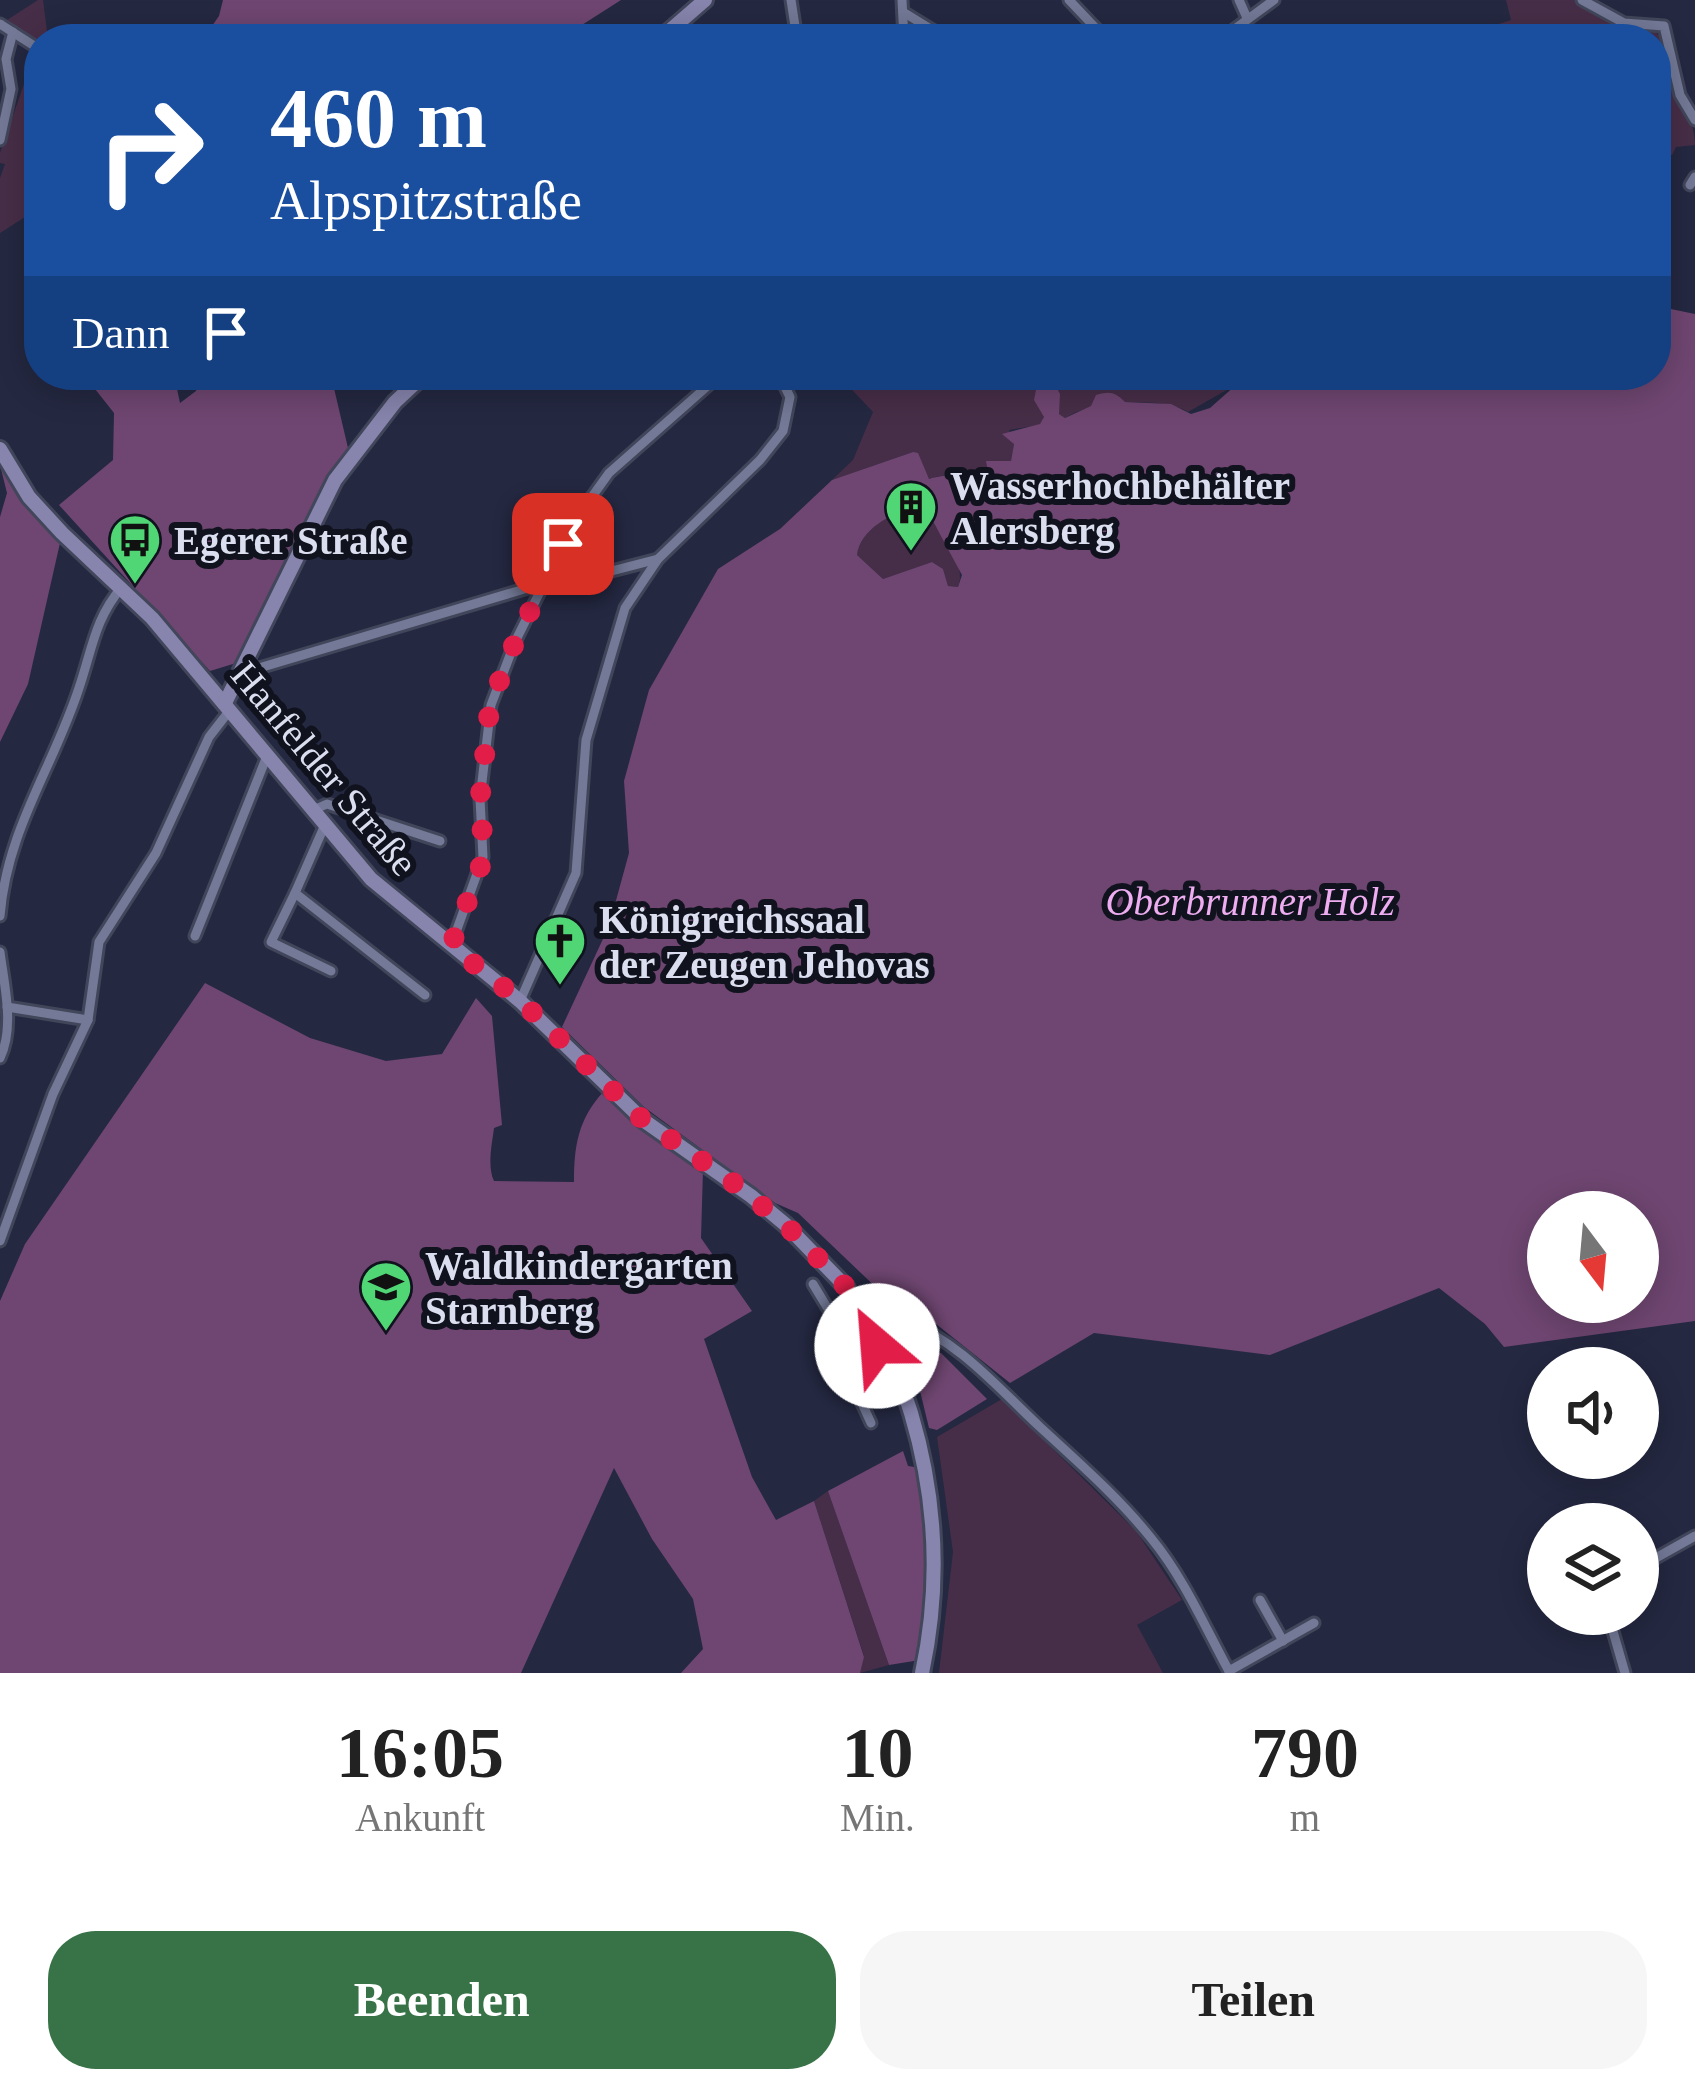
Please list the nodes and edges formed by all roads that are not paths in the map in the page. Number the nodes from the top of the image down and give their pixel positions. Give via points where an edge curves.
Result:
1 (704, 0) edge
2 (1069, 0) edge
3 (1094, 0) edge
4 (1240, 0) edge
5 (1274, 0) edge
6 (1582, 0) edge
7 (1083, 12) junction
8 (1247, 19) junction
9 (0, 24) edge
10 (677, 24) edge
11 (1093, 24) edge
12 (1240, 24) edge
13 (1637, 24) edge
14 (15, 34) junction
15 (24, 40) edge
16 (1671, 56) edge
17 (1695, 120) edge
18 (0, 140) edge
19 (408, 390) edge
20 (703, 390) edge
21 (788, 390) edge
22 (0, 449) edge
23 (658, 559) junction
24 (548, 582) junction
25 (123, 586) junction
26 (239, 674) junction
27 (214, 688) junction
28 (227, 706) junction
29 (267, 756) junction
30 (311, 812) junction
31 (324, 827) junction
32 (440, 841) dead end
33 (296, 893) junction
34 (0, 916) edge
35 (195, 936) dead end
36 (451, 946) junction
37 (0, 952) edge
38 (331, 971) dead end
39 (425, 995) dead end
40 (520, 1000) junction
41 (7, 1007) junction
42 (88, 1020) junction
43 (2, 1054) edge
44 (0, 1241) edge
45 (813, 1284) dead end
46 (846, 1287) junction
47 (877, 1308) junction
48 (865, 1320) junction
49 (902, 1332) junction
50 (873, 1342) junction
51 (851, 1347) junction
52 (899, 1377) junction
53 (871, 1423) dead end
54 (1695, 1536) edge
55 (1659, 1556) edge
56 (1260, 1600) dead end
57 (1314, 1623) dead end
58 (1614, 1635) edge
59 (1283, 1641) junction
60 (1229, 1672) edge
61 (922, 1673) edge
62 (1625, 1673) edge

1 - 10 street
2 - 7 street
3 - 7 street
4 - 8 street
5 - 8 street
6 - 13 street
7 - 11 street
8 - 12 street
9 - 14 street
14 - 15 street
14 - 18 street
16 - 17 street
19 - 26 street via 335,480
20 - 24 street via 609,473 576,519
21 - 23 street via 783,431
22 - 25 street, Hanfelder Straße via 62,533
23 - 24 street
23 - 40 street via 611,644 586,740 576,873
24 - 26 street
24 - 36 street via 490,705 480,799 484,857
25 - 27 street, Hanfelder Straße
25 - 34 street via 105,606 79,689 18,827
26 - 27 street
26 - 28 street
27 - 28 street, Hanfelder Straße
28 - 29 street, Hanfelder Straße
28 - 42 street via 156,853 99,942
29 - 30 street, Hanfelder Straße
29 - 35 street
30 - 31 street, Hanfelder Straße
30 - 32 street via 327,804
31 - 33 street
31 - 36 street, Hanfelder Straße
33 - 38 street via 271,942
33 - 39 street
36 - 40 street, Hanfelder Straße
37 - 41 street
40 - 46 street, Hanfelder Straße via 643,1120 759,1202
41 - 42 street
41 - 43 street
42 - 44 street
45 - 51 street
46 - 47 street, Hanfelder Straße
46 - 48 street, Hanfelder Straße
47 - 48 street
47 - 49 street via 893,1309
48 - 50 street
49 - 50 street via 889,1347
49 - 52 street
49 - 60 street via 939,1337 960,1350 1094,1478 1179,1578
50 - 51 street
50 - 52 street
51 - 53 street via 844,1366
52 - 61 street via 932,1502 933,1610
54 - 55 street
56 - 59 street
57 - 59 street
58 - 62 street
59 - 60 street

